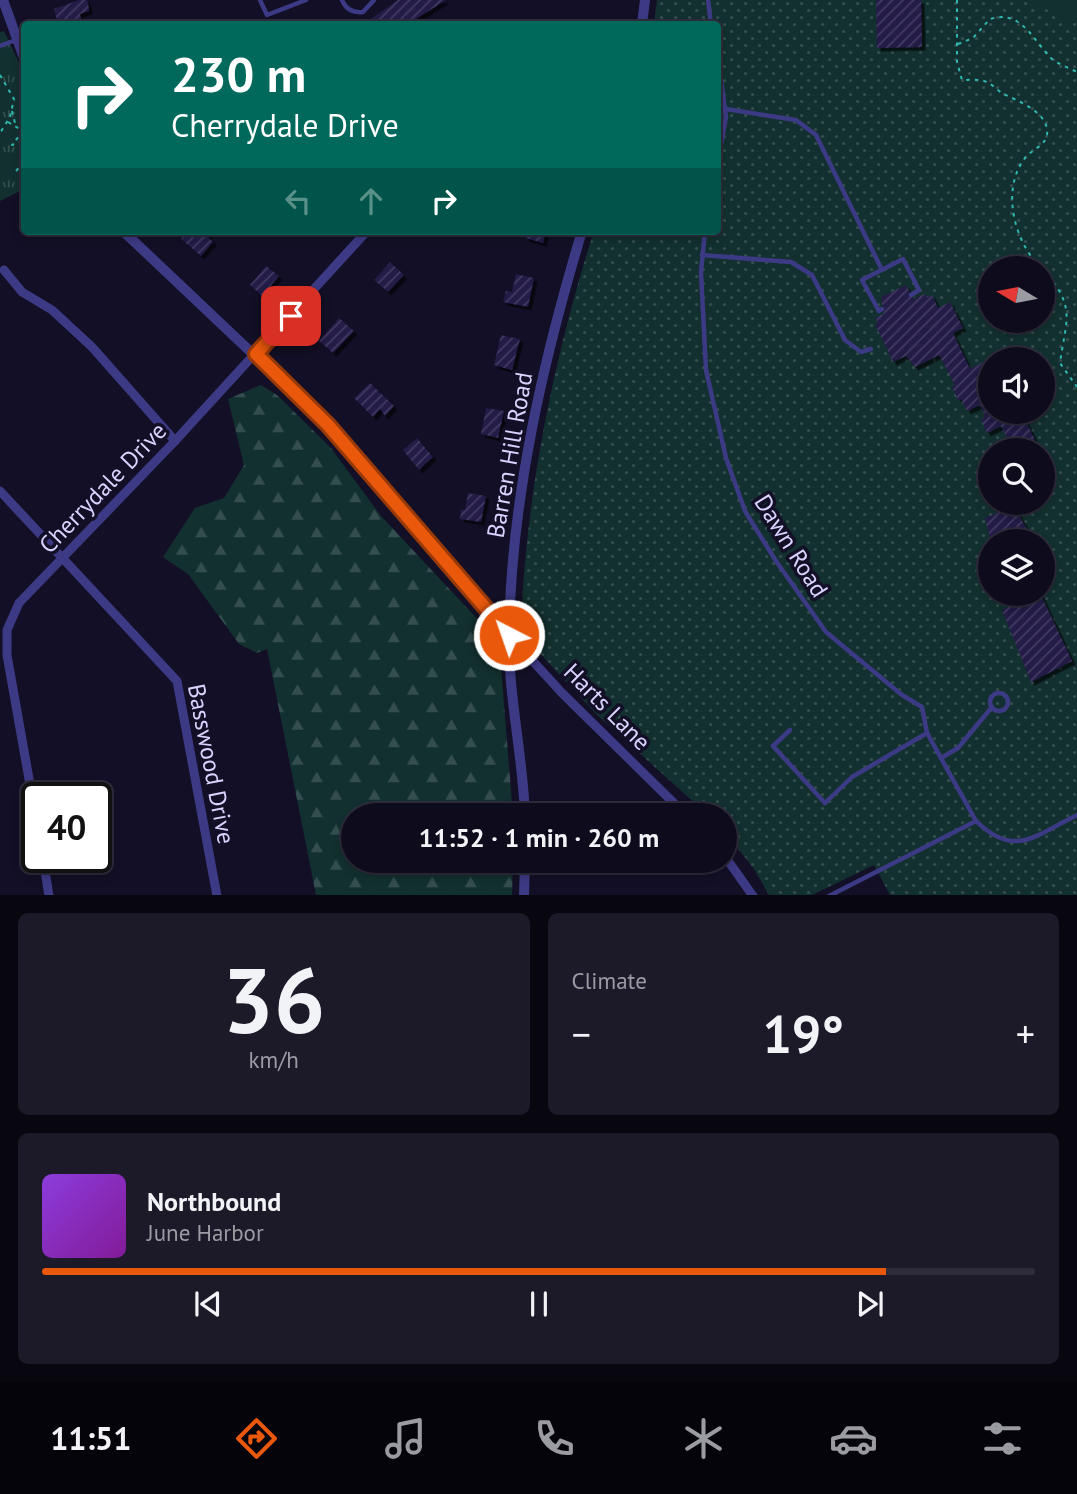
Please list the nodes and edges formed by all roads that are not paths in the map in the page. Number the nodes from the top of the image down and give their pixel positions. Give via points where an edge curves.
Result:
1 (3, 0) edge
2 (260, 0) edge
3 (306, 0) edge
4 (342, 0) edge
5 (374, 0) edge
6 (645, 0) edge
7 (708, 0) edge
8 (642, 21) edge
9 (710, 21) edge
10 (17, 40) junction
11 (0, 46) edge
12 (21, 50) edge
13 (721, 76) edge
14 (726, 108) junction
15 (721, 148) edge
16 (127, 235) edge
17 (363, 235) edge
18 (581, 235) edge
19 (704, 235) edge
20 (702, 255) junction
21 (4, 270) dead end
22 (882, 270) junction
23 (911, 295) dead end
24 (882, 309) dead end
25 (871, 349) dead end
26 (256, 354) junction
27 (175, 441) junction
28 (0, 491) edge
29 (64, 557) junction
30 (509, 635) junction
31 (992, 707) dead end
32 (790, 730) dead end
33 (927, 733) junction
34 (941, 758) junction
35 (30, 782) edge
36 (524, 803) edge
37 (674, 803) edge
38 (1077, 815) edge
39 (976, 821) junction
40 (46, 873) edge
41 (525, 873) edge
42 (737, 873) edge
43 (50, 895) edge
44 (217, 895) edge
45 (524, 895) edge
46 (753, 895) edge
47 (829, 895) edge

1 - 10 street
2 - 3 lane via 267,15
4 - 5 lane via 355,13 363,12
6 - 8 street
7 - 9 lane
10 - 11 lane
10 - 12 street
13 - 14 lane
14 - 15 lane
14 - 22 lane via 796,120 816,135
16 - 26 street, Harts Lane
17 - 26 street, Cherrydale Drive
18 - 30 street, Barren Hill Road via 517,506
19 - 20 lane, Dawn Road
20 - 25 lane via 791,262 804,268 845,340 861,352
20 - 33 lane, Dawn Road via 706,370 726,458 745,510 826,632 922,707
21 - 27 street via 22,292 52,310 92,347
22 - 23 lane via 903,259 919,290
22 - 24 lane via 862,280 878,311
26 - 27 street, Cherrydale Drive
26 - 30 street, Harts Lane via 328,425
27 - 29 street, Cherrydale Drive
28 - 29 street, Basswood Drive
29 - 35 street, Cherrydale Drive via 19,603 7,630 7,655
29 - 44 street, Basswood Drive via 177,681
30 - 36 street, Barren Hill Road
30 - 37 street, Harts Lane
31 - 34 lane via 958,748
32 - 33 lane via 773,746 825,803 852,777
33 - 34 lane
34 - 39 lane
38 - 39 lane via 1022,841 1009,842 986,833
39 - 47 lane
40 - 43 street
41 - 45 street
42 - 46 street

